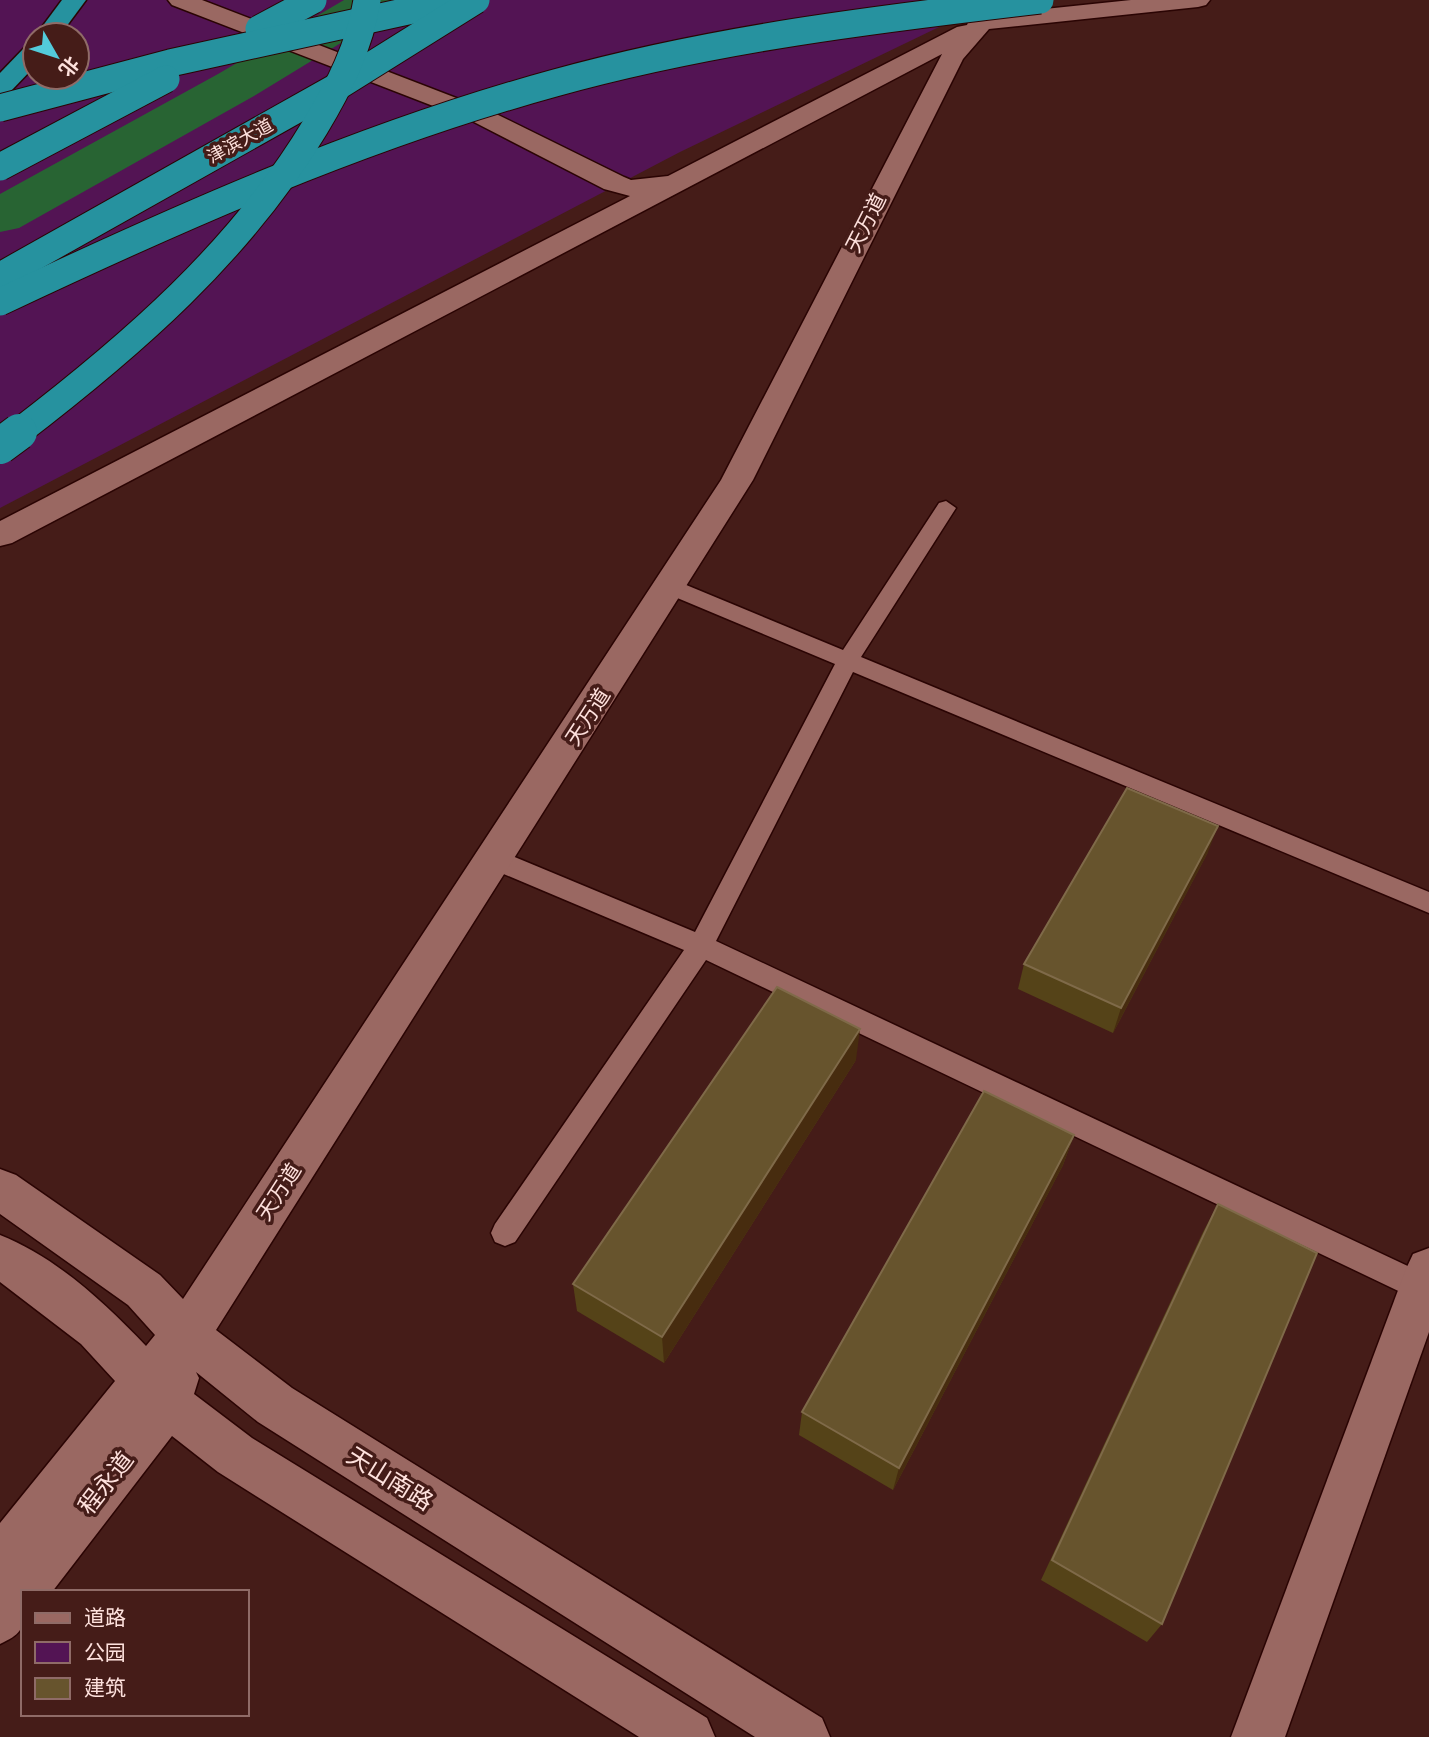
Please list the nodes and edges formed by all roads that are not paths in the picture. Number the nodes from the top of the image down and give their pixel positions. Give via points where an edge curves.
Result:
1 (74, 0) edge
2 (180, 0) edge
3 (201, 0) edge
4 (313, 0) edge
5 (366, 0) edge
6 (460, 0) edge
7 (476, 0) edge
8 (1016, 0) edge
9 (1040, 0) edge
10 (1198, 0) edge
11 (985, 12) edge
12 (58, 21) edge
13 (274, 31) junction
14 (21, 66) edge
15 (0, 88) edge
16 (0, 108) edge
17 (0, 167) edge
18 (688, 178) junction
19 (629, 188) junction
20 (602, 221) junction
21 (0, 276) edge
22 (0, 302) edge
23 (0, 446) edge
24 (946, 508) dead end
25 (0, 535) edge
26 (671, 587) junction
27 (847, 662) junction
28 (496, 860) junction
29 (1429, 903) edge
30 (701, 946) junction
31 (0, 1189) edge
32 (505, 1233) dead end
33 (0, 1256) edge
34 (1426, 1278) edge
35 (186, 1335) junction
36 (156, 1392) junction
37 (0, 1563) edge
38 (0, 1618) edge
39 (688, 1737) edge
40 (803, 1737) edge
41 (1258, 1737) edge

1 - 12 highway
2 - 13 street
3 - 13 street
4 - 17 highway, bridge
5 - 23 highway, bridge via 346,72 307,144 250,223 173,306
6 - 16 highway, bridge via 170,63
7 - 21 highway, 津滨大道, bridge via 340,85
8 - 11 street via 1011,8
9 - 22 highway, bridge via 761,39 639,62 514,94 326,156 122,243
10 - 11 street
11 - 18 street
11 - 26 street, 天万道 via 938,81 737,480
13 - 19 street, bridge via 481,116
14 - 15 highway
18 - 19 street
18 - 20 street
19 - 20 street via 623,203
20 - 25 street
24 - 27 lane
26 - 27 lane
26 - 28 street, 天万道
27 - 29 lane
27 - 30 lane
28 - 30 lane
28 - 35 street, 天万道
30 - 32 lane
30 - 34 lane
31 - 35 street, 天山南路 via 144,1290
33 - 36 street via 97,1328
34 - 41 street
35 - 36 street, 程永道
35 - 40 street, 天山南路 via 275,1405
36 - 37 street, 程永道
36 - 38 street, 程永道
36 - 39 street via 235,1455

